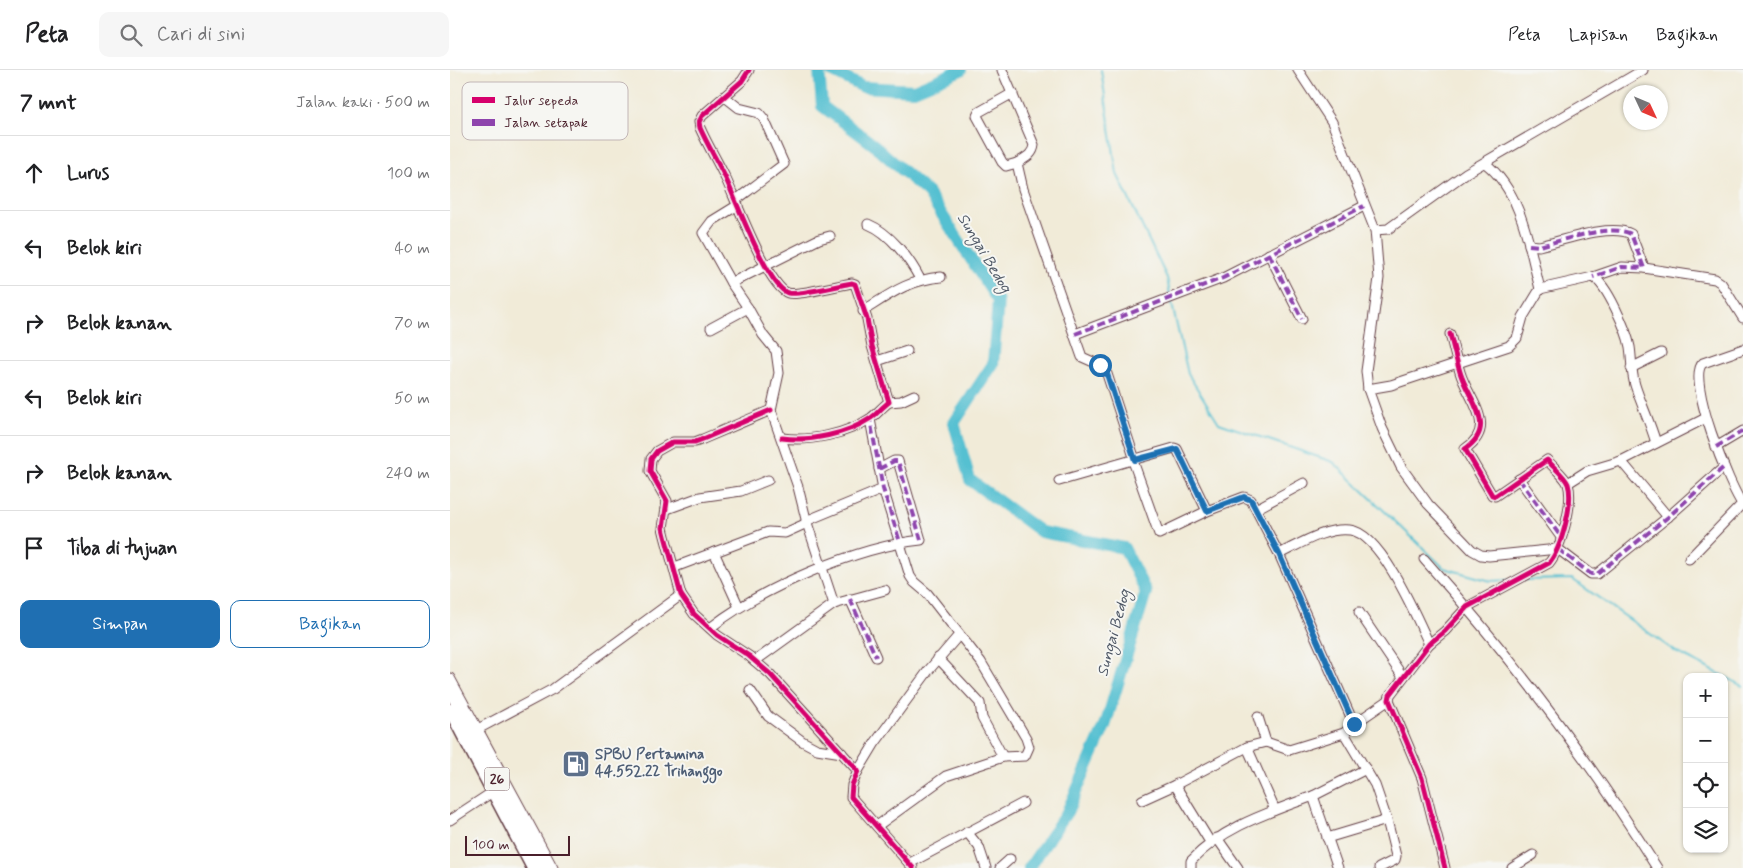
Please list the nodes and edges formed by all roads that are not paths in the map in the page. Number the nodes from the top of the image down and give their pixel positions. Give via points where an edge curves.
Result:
1 (749, 70) edge
2 (1002, 70) edge
3 (1298, 70) edge
4 (1643, 70) edge
5 (1013, 93) junction
6 (725, 97) junction
7 (1017, 163) junction
8 (1485, 163) junction
9 (737, 202) junction
10 (1364, 206) junction
11 (868, 224) dead end
12 (1375, 230) junction
13 (830, 236) dead end
14 (1529, 245) junction
15 (1269, 254) junction
16 (765, 265) junction
17 (1644, 268) junction
18 (941, 277) dead end
19 (1593, 277) junction
20 (920, 279) junction
21 (731, 283) junction
22 (1540, 289) junction
23 (748, 308) junction
24 (863, 311) junction
25 (1743, 318) edge
26 (1302, 319) dead end
27 (711, 328) dead end
28 (1074, 334) junction
29 (1450, 334) dead end
30 (1743, 349) edge
31 (906, 351) dead end
32 (1661, 353) dead end
33 (877, 361) junction
34 (1458, 364) junction
35 (1631, 368) junction
36 (1371, 389) junction
37 (914, 395) dead end
38 (888, 402) junction
39 (771, 410) junction
40 (1706, 418) junction
41 (870, 419) junction
42 (1743, 431) edge
43 (782, 438) junction
44 (1656, 443) junction
45 (1716, 447) junction
46 (1134, 460) junction
47 (1621, 461) junction
48 (1724, 467) junction
49 (879, 469) junction
50 (1519, 479) junction
51 (768, 480) dead end
52 (1059, 481) dead end
53 (1304, 483) dead end
54 (1568, 483) junction
55 (883, 489) junction
56 (1742, 504) edge
57 (667, 509) junction
58 (1256, 509) junction
59 (1207, 511) junction
60 (1668, 518) junction
61 (807, 522) junction
62 (1561, 537) junction
63 (900, 542) junction
64 (1558, 548) junction
65 (714, 552) junction
66 (1279, 554) junction
67 (1688, 558) dead end
68 (1424, 559) dead end
69 (675, 567) junction
70 (823, 567) junction
71 (885, 590) dead end
72 (681, 595) junction
73 (850, 599) junction
74 (834, 604) junction
75 (1467, 607) junction
76 (739, 608) junction
77 (1359, 612) dead end
78 (710, 628) junction
79 (959, 635) junction
80 (1429, 644) junction
81 (876, 657) dead end
82 (938, 658) junction
83 (755, 661) junction
84 (1403, 677) junction
85 (450, 678) edge
86 (450, 690) edge
87 (750, 690) dead end
88 (1389, 700) junction
89 (450, 710) edge
90 (1258, 717) dead end
91 (450, 722) edge
92 (1354, 724) junction
93 (478, 729) junction
94 (1344, 733) junction
95 (1266, 742) junction
96 (1247, 747) junction
97 (842, 753) junction
98 (1003, 757) junction
99 (1366, 769) junction
100 (858, 771) junction
101 (1175, 785) junction
102 (488, 795) junction
103 (1312, 796) junction
104 (1142, 800) dead end
105 (1023, 803) dead end
106 (1275, 810) junction
107 (450, 820) edge
108 (1387, 820) junction
109 (877, 826) junction
110 (967, 832) junction
111 (1327, 838) junction
112 (1213, 840) junction
113 (1533, 855) dead end
114 (1010, 859) dead end
115 (912, 866) edge
116 (527, 868) edge
117 (533, 868) edge
118 (544, 868) edge
119 (553, 868) edge
120 (986, 868) edge
121 (1000, 868) edge
122 (1191, 868) edge
123 (1238, 868) edge
124 (1338, 868) edge
125 (1379, 868) edge
126 (1445, 868) edge
127 (1512, 868) edge
128 (1657, 868) edge

1 - 6 street
2 - 5 street
3 - 10 street via 1332,122
4 - 8 street
5 - 7 street via 1034,145 1034,151
5 - 7 street via 976,116 1002,162 1006,166
6 - 9 street via 699,122
6 - 9 street via 739,108 759,113 784,164
7 - 28 street via 1023,189
8 - 12 street via 1458,178 1388,229
8 - 14 street via 1497,173 1513,196
9 - 16 street
9 - 21 street via 712,220 703,233
10 - 12 street
10 - 15 street
11 - 20 street via 888,236
12 - 36 street via 1379,278 1366,371
13 - 16 street
14 - 17 street via 1539,246 1622,230 1631,234
14 - 22 street
15 - 26 street
15 - 28 street via 1223,278
16 - 21 street
16 - 24 street via 787,293 852,283
17 - 19 street via 1622,267
17 - 25 street via 1716,279
18 - 20 street
19 - 22 street
19 - 35 street via 1607,290 1626,336
20 - 24 street
21 - 23 street
22 - 34 street via 1526,309 1514,343
23 - 27 street
23 - 39 street via 778,359 779,373
24 - 33 street
28 - 46 street via 1082,357 1106,371
29 - 34 street
30 - 40 street via 1700,365
31 - 33 street
32 - 35 street
33 - 38 street
34 - 36 street
34 - 50 street via 1481,425 1475,440 1465,449 1494,496
35 - 44 street
36 - 64 street via 1382,428 1401,467 1428,504 1472,550 1489,556
37 - 38 street
38 - 41 street
39 - 43 street
39 - 57 street via 695,442 673,442 657,451 651,459 650,471 667,501
40 - 44 street
40 - 45 street
41 - 43 street via 822,436 799,440
41 - 49 street
42 - 45 street
43 - 61 street
44 - 47 street
45 - 48 street
46 - 52 street
46 - 59 street via 1177,449
46 - 59 street via 1159,534
47 - 54 street via 1587,471
47 - 60 street
48 - 56 street
48 - 60 street
49 - 55 street
49 - 63 street via 898,461 921,540
50 - 54 street via 1547,460
50 - 62 street
51 - 57 street via 741,491 700,497
53 - 58 street
54 - 62 street via 1566,526
55 - 61 street
55 - 63 street
56 - 67 street
57 - 69 street via 663,528
58 - 59 street via 1251,500 1244,497
58 - 66 street
60 - 64 street via 1597,574 1591,574
61 - 65 street via 785,533 768,532
61 - 70 street
62 - 64 street
63 - 70 street
63 - 79 street via 914,582 927,593
64 - 75 street via 1549,563
65 - 69 street
65 - 76 street
66 - 80 street via 1334,530 1359,532 1401,583
66 - 92 street
68 - 75 street
69 - 72 street
70 - 74 street
70 - 76 street
71 - 73 street
72 - 78 street via 694,614
72 - 93 street via 553,689
73 - 74 street
73 - 81 street
74 - 83 street
75 - 80 street
75 - 128 street via 1621,811
76 - 78 street
77 - 84 street
78 - 83 street
79 - 82 street
79 - 98 street via 982,662 1026,738 1028,750 1018,758
80 - 84 street
82 - 98 street via 980,703 982,718
82 - 100 street
83 - 97 street
84 - 88 street
85 - 93 street
86 - 118 highway, 26
87 - 97 street via 768,716 802,741 817,749
88 - 92 street
88 - 126 street via 1422,778
89 - 117 highway, 26
90 - 95 street
91 - 102 street
92 - 94 street
93 - 119 street
94 - 95 street via 1289,750
94 - 99 street
95 - 96 street
96 - 101 street
96 - 106 street
97 - 100 street
98 - 109 street via 946,776
99 - 103 street
99 - 108 street
100 - 109 street via 851,797
101 - 104 street
101 - 112 street
102 - 107 street
102 - 116 street
103 - 106 street
103 - 111 street
105 - 110 street
106 - 112 street
108 - 111 street
108 - 125 street via 1396,856 1392,863
109 - 115 street
110 - 115 street
110 - 120 street via 979,846
111 - 124 street
112 - 122 street via 1191,861
112 - 123 street
113 - 127 street
114 - 121 street

